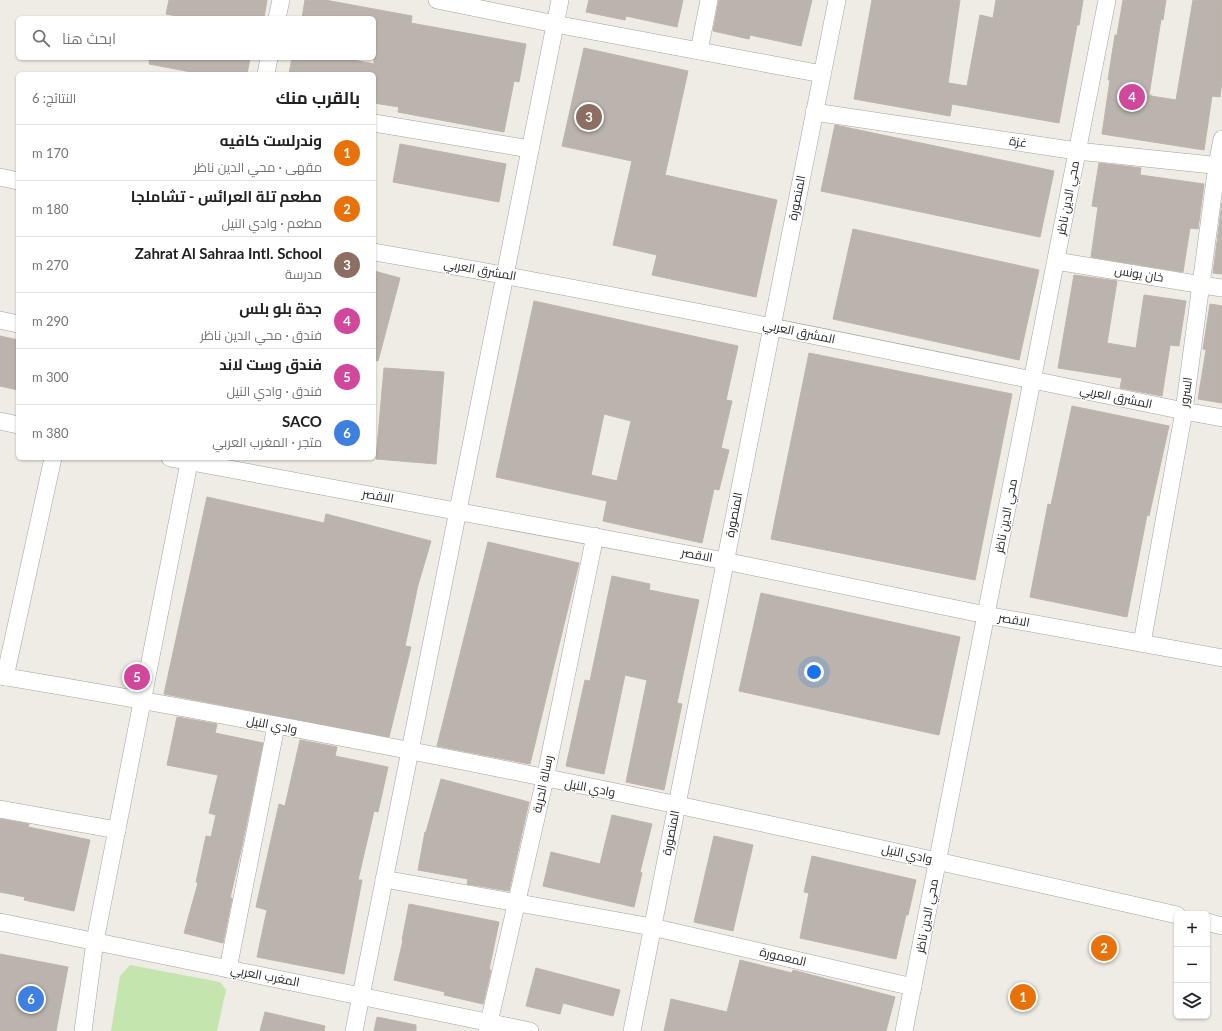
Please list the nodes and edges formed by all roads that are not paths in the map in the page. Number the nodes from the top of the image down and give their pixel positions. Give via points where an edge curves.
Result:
1 (281, 0) edge
2 (437, 0) edge
3 (560, 0) edge
4 (708, 0) edge
5 (837, 0) edge
6 (1107, 0) edge
7 (277, 16) edge
8 (555, 24) junction
9 (698, 51) junction
10 (269, 60) edge
11 (266, 72) edge
12 (822, 74) junction
13 (814, 112) junction
14 (376, 122) edge
15 (1222, 139) edge
16 (530, 149) junction
17 (1077, 151) junction
18 (1220, 166) edge
19 (0, 177) edge
20 (16, 181) edge
21 (376, 252) edge
22 (1056, 260) junction
23 (505, 274) junction
24 (1201, 284) junction
25 (1222, 288) edge
26 (0, 320) edge
27 (16, 324) edge
28 (772, 326) junction
29 (1032, 380) junction
30 (1184, 411) junction
31 (1222, 418) edge
32 (0, 421) edge
33 (16, 425) edge
34 (53, 460) edge
35 (190, 460) edge
36 (458, 511) junction
37 (595, 536) junction
38 (725, 561) junction
39 (986, 615) junction
40 (1142, 644) junction
41 (1222, 658) edge
42 (2, 676) edge
43 (142, 700) junction
44 (276, 726) junction
45 (410, 751) junction
46 (545, 779) junction
47 (676, 805) junction
48 (0, 808) edge
49 (117, 830) junction
50 (938, 861) junction
51 (384, 879) junction
52 (516, 903) junction
53 (1174, 914) edge
54 (0, 922) edge
55 (1210, 923) edge
56 (1222, 926) edge
57 (652, 927) junction
58 (95, 941) junction
59 (228, 969) junction
60 (913, 987) junction
61 (361, 995) junction
62 (488, 1027) edge
63 (82, 1031) edge
64 (354, 1031) edge
65 (530, 1031) edge
66 (632, 1031) edge
67 (904, 1031) edge

1 - 7 street
2 - 8 street
3 - 8 street
4 - 9 street
5 - 12 street, المنصورة
6 - 17 street, محي الدين ناظر
8 - 9 street
8 - 16 street
9 - 12 street
10 - 11 street
12 - 13 street, المنصورة
13 - 17 street, غزة
13 - 28 street, المنصورة
14 - 16 street
15 - 18 street, السرور
16 - 23 street
17 - 18 street, غزة
17 - 22 street, محي الدين ناظر
18 - 24 street, السرور
19 - 20 street
21 - 23 street, المشرق العربي
22 - 24 street, خان يونس
22 - 29 street, محي الدين ناظر
23 - 28 street, المشرق العربي
23 - 36 street
24 - 25 street, خان يونس
24 - 30 street, السرور
26 - 27 street
28 - 29 street, المشرق العربي
28 - 38 street, المنصورة
29 - 30 street, المشرق العربي
29 - 39 street, محي الدين ناظر
30 - 31 street, المشرق العربي
30 - 40 street, السرور
32 - 33 street
34 - 42 street
35 - 36 street, الاقصر
35 - 43 street
36 - 37 street, الاقصر
36 - 45 street
37 - 38 street, الاقصر
37 - 46 street, رسالة الحرية
38 - 39 street, الاقصر
38 - 47 street, المنصورة
39 - 40 street, الاقصر
39 - 50 street, محي الدين ناظر
40 - 41 street, الاقصر
42 - 43 street, وادي النيل
43 - 44 street, وادي النيل
43 - 49 street
44 - 45 street, وادي النيل
44 - 59 street
45 - 46 street, وادي النيل
45 - 51 street
46 - 47 street, وادي النيل
46 - 52 street, رسالة الحرية
47 - 50 street, وادي النيل
47 - 57 street, المنصورة
48 - 49 street
49 - 58 street
50 - 53 street, وادي النيل
50 - 60 street, محي الدين ناظر
51 - 52 street, المعمورة
51 - 61 street
52 - 57 street, المعمورة
52 - 62 street, رسالة الحرية
54 - 58 street, المغرب العربي
55 - 56 street
57 - 60 street, المعمورة
57 - 66 street, المنصورة
58 - 59 street, المغرب العربي
58 - 63 street
59 - 61 street, المغرب العربي
60 - 67 street, محي الدين ناظر
61 - 62 street, المغرب العربي
61 - 64 street
62 - 65 street, المغرب العربي

